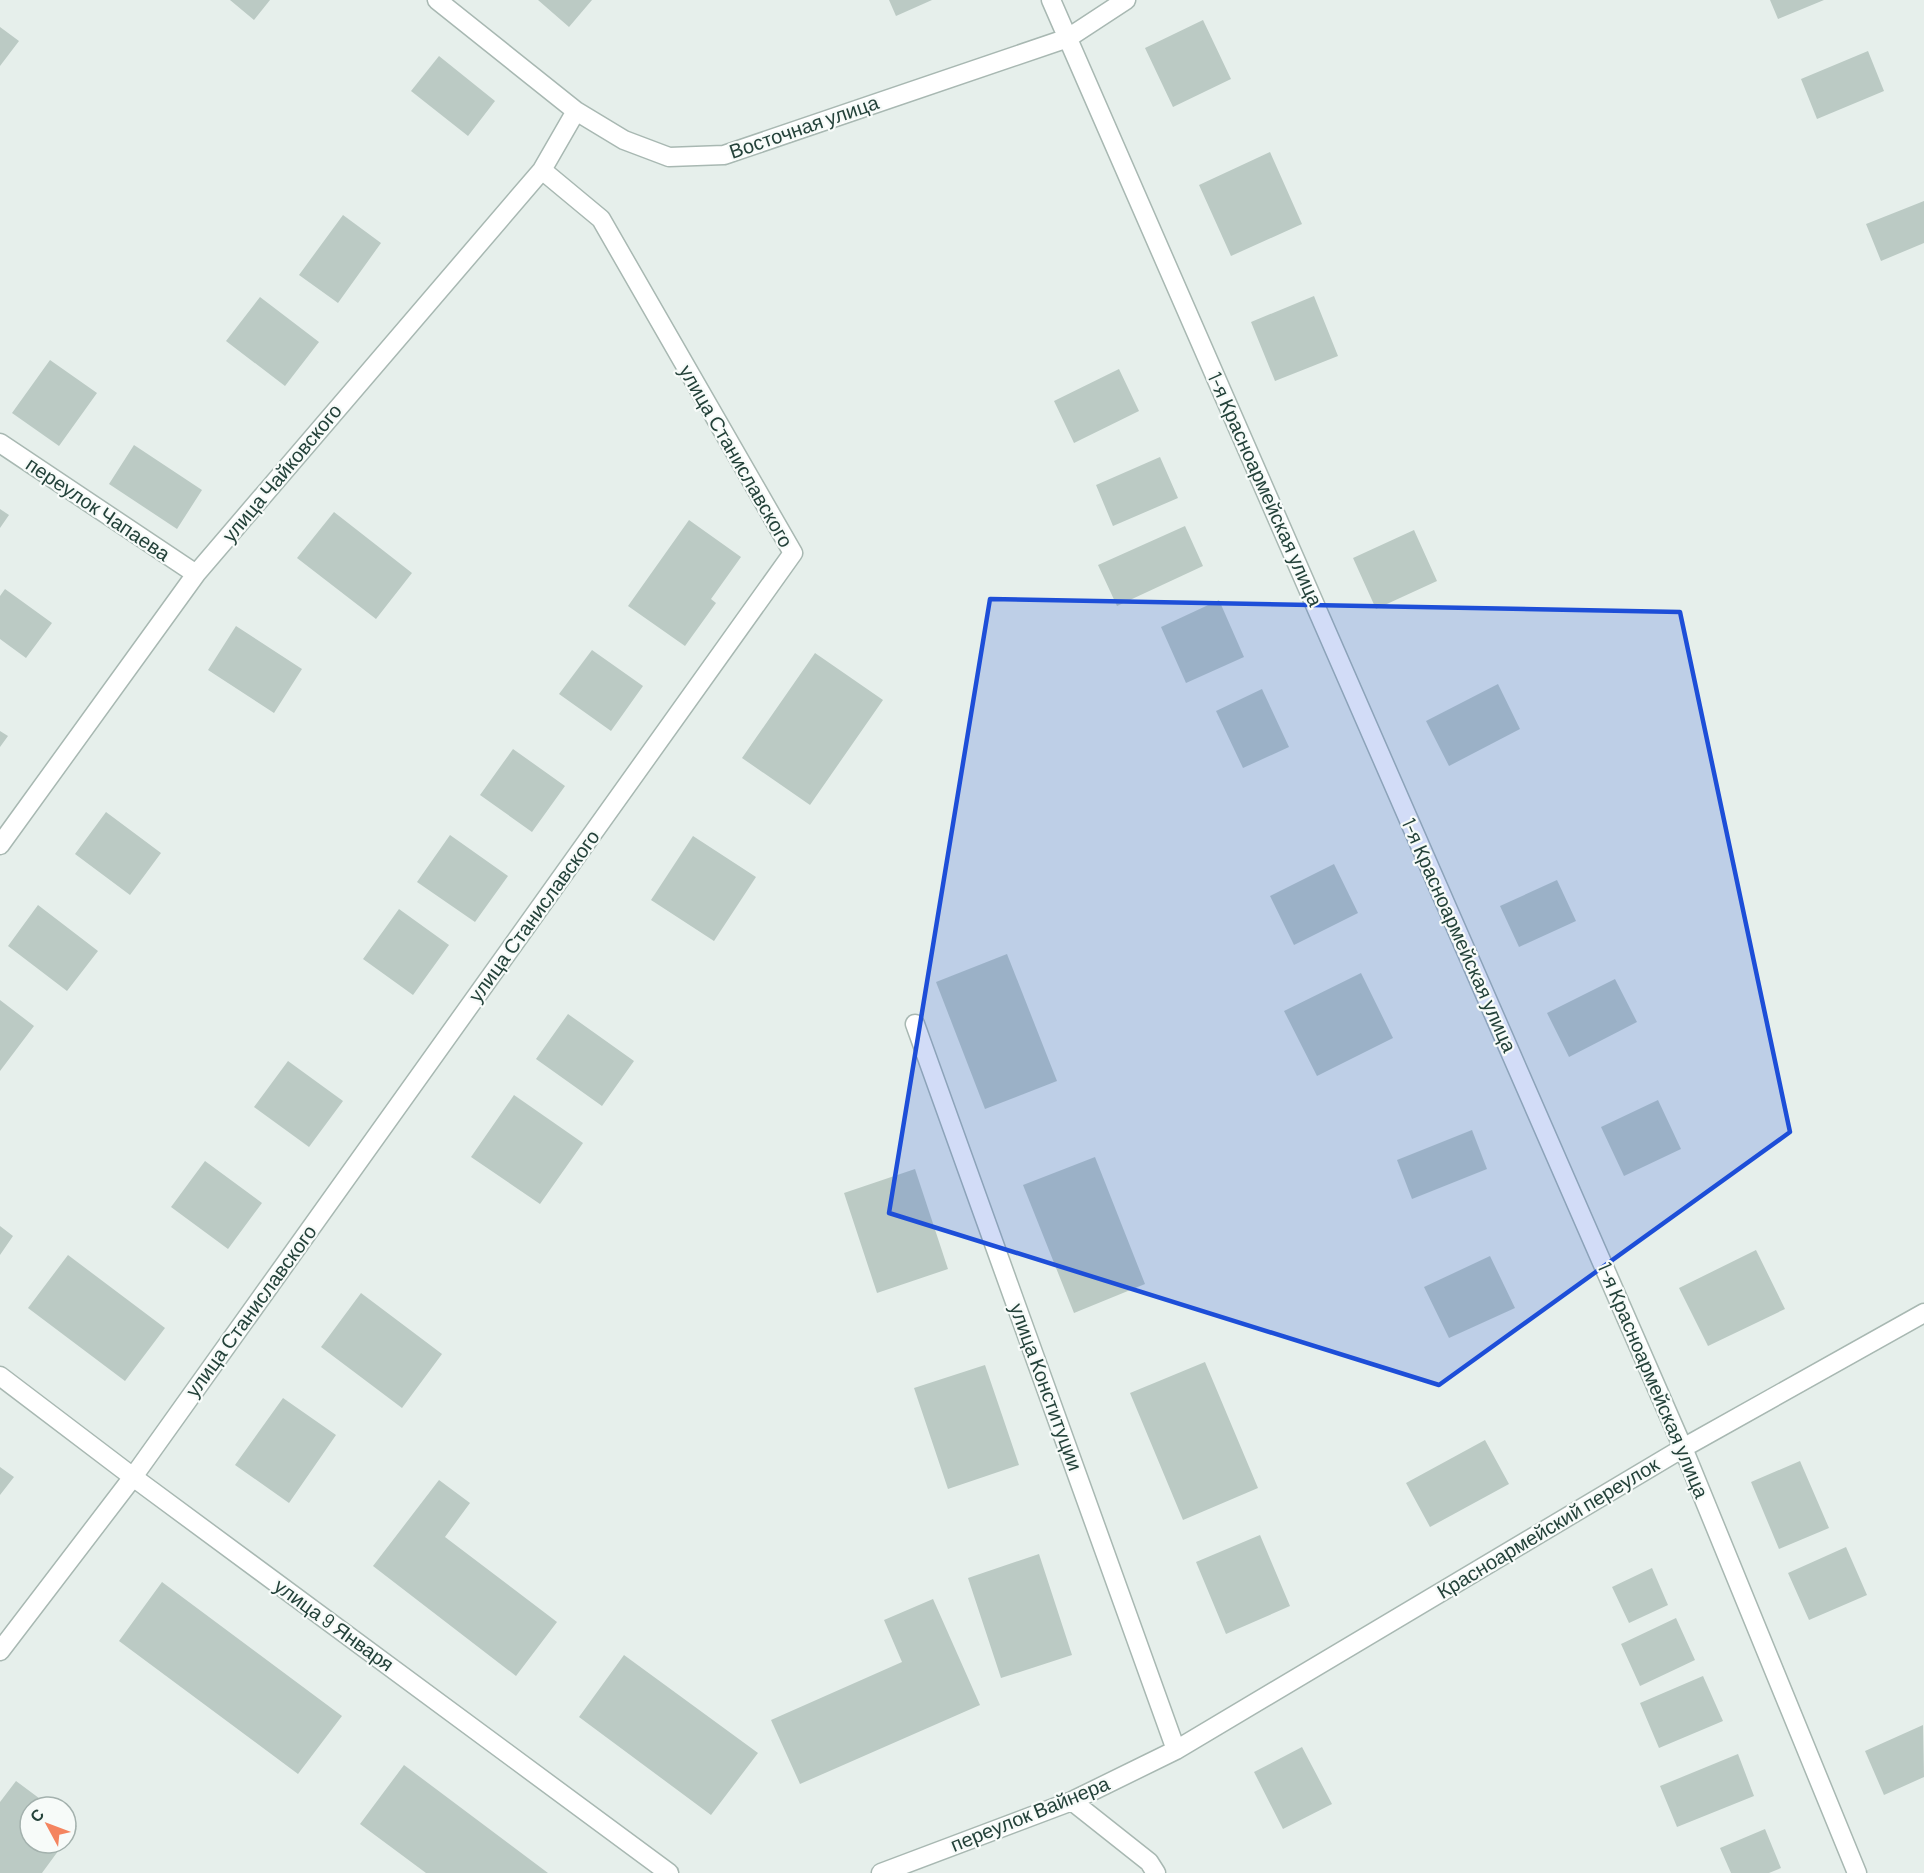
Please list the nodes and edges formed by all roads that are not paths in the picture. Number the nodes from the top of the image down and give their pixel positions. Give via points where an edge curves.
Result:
1 (437, 0) edge
2 (1051, 0) edge
3 (1126, 0) edge
4 (1068, 38) junction
5 (576, 111) junction
6 (542, 170) junction
7 (0, 443) edge
8 (196, 574) junction
9 (0, 845) edge
10 (915, 1024) dead end
11 (1924, 1313) edge
12 (0, 1376) edge
13 (1683, 1448) junction
14 (133, 1477) junction
15 (0, 1651) edge
16 (1176, 1750) junction
17 (1072, 1801) junction
18 (669, 1873) edge
19 (881, 1873) edge
20 (1156, 1873) edge
21 (1857, 1873) edge

1 - 5 street, Восточная улица
2 - 4 street, 1-я Красноармейская улица
3 - 4 street, Восточная улица
4 - 5 street, Восточная улица via 724,155 669,157 624,140
4 - 13 street, 1-я Красноармейская улица
5 - 6 street, улица Чайковского
6 - 8 street, улица Чайковского
6 - 14 street, улица Станиславского via 601,219 793,553
7 - 8 street, переулок Чапаева
8 - 9 street, улица Чайковского
10 - 16 street, улица Конституции
11 - 13 street, Красноармейский переулок
12 - 14 street, улица 9 Января
13 - 16 street, Красноармейский переулок
13 - 21 street, 1-я Красноармейская улица
14 - 15 street, улица Станиславского
14 - 18 street, улица 9 Января
16 - 17 street, переулок Вайнера
17 - 19 street, переулок Вайнера
17 - 20 street via 1149,1862

